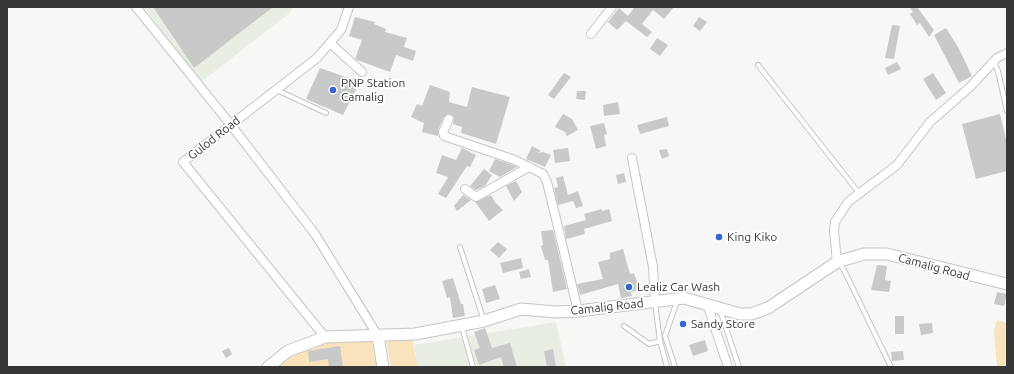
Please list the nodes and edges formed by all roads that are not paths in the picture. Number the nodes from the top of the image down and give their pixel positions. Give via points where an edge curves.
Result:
1 (136, 7) edge
2 (349, 7) edge
3 (612, 7) edge
4 (591, 34) dead end
5 (330, 43) junction
6 (1007, 53) edge
7 (994, 62) junction
8 (758, 65) dead end
9 (362, 72) dead end
10 (276, 90) junction
11 (1007, 111) edge
12 (326, 113) dead end
13 (449, 119) dead end
14 (231, 125) junction
15 (632, 158) dead end
16 (528, 167) junction
17 (465, 189) dead end
18 (859, 193) junction
19 (460, 247) dead end
20 (837, 262) junction
21 (1007, 284) edge
22 (679, 298) junction
23 (655, 302) junction
24 (707, 304) junction
25 (719, 308) junction
26 (578, 311) junction
27 (484, 321) junction
28 (462, 326) junction
29 (624, 326) dead end
30 (378, 336) junction
31 (325, 337) junction
32 (660, 341) junction
33 (268, 367) edge
34 (383, 367) edge
35 (473, 367) edge
36 (667, 367) edge
37 (675, 367) edge
38 (728, 367) edge
39 (739, 367) edge
40 (891, 367) edge

1 - 14 street
2 - 5 street, Gulod Road via 342,30
3 - 4 street
5 - 9 street
5 - 10 street, Gulod Road via 317,58
6 - 7 street
7 - 11 lane
7 - 18 street via 930,122 897,165
8 - 18 lane
10 - 12 lane
10 - 14 street, Gulod Road
13 - 16 street via 444,136 515,160
14 - 30 street via 315,234
14 - 31 street, Gulod Road via 183,162
15 - 23 street via 653,267
16 - 17 street via 476,197
16 - 26 street via 543,174 547,182
18 - 20 street via 848,202 835,222
19 - 27 lane
20 - 21 main road, Camalig Road via 864,254 887,254
20 - 25 main road, Camalig Road via 760,312 740,314
20 - 40 lane via 844,270
22 - 23 main road, Camalig Road
22 - 24 main road, Camalig Road via 690,298
22 - 37 lane via 674,305 665,336
23 - 26 main road, Camalig Road
23 - 32 lane
24 - 25 main road, Camalig Road
24 - 38 street
25 - 39 lane
26 - 27 main road, Camalig Road via 521,309
27 - 28 main road, Camalig Road
28 - 30 main road, Camalig Road via 415,334
28 - 35 lane
29 - 32 lane via 649,344
30 - 31 main road, Camalig Road
30 - 34 main road
31 - 33 main road, Camalig Road via 288,351
32 - 36 lane

